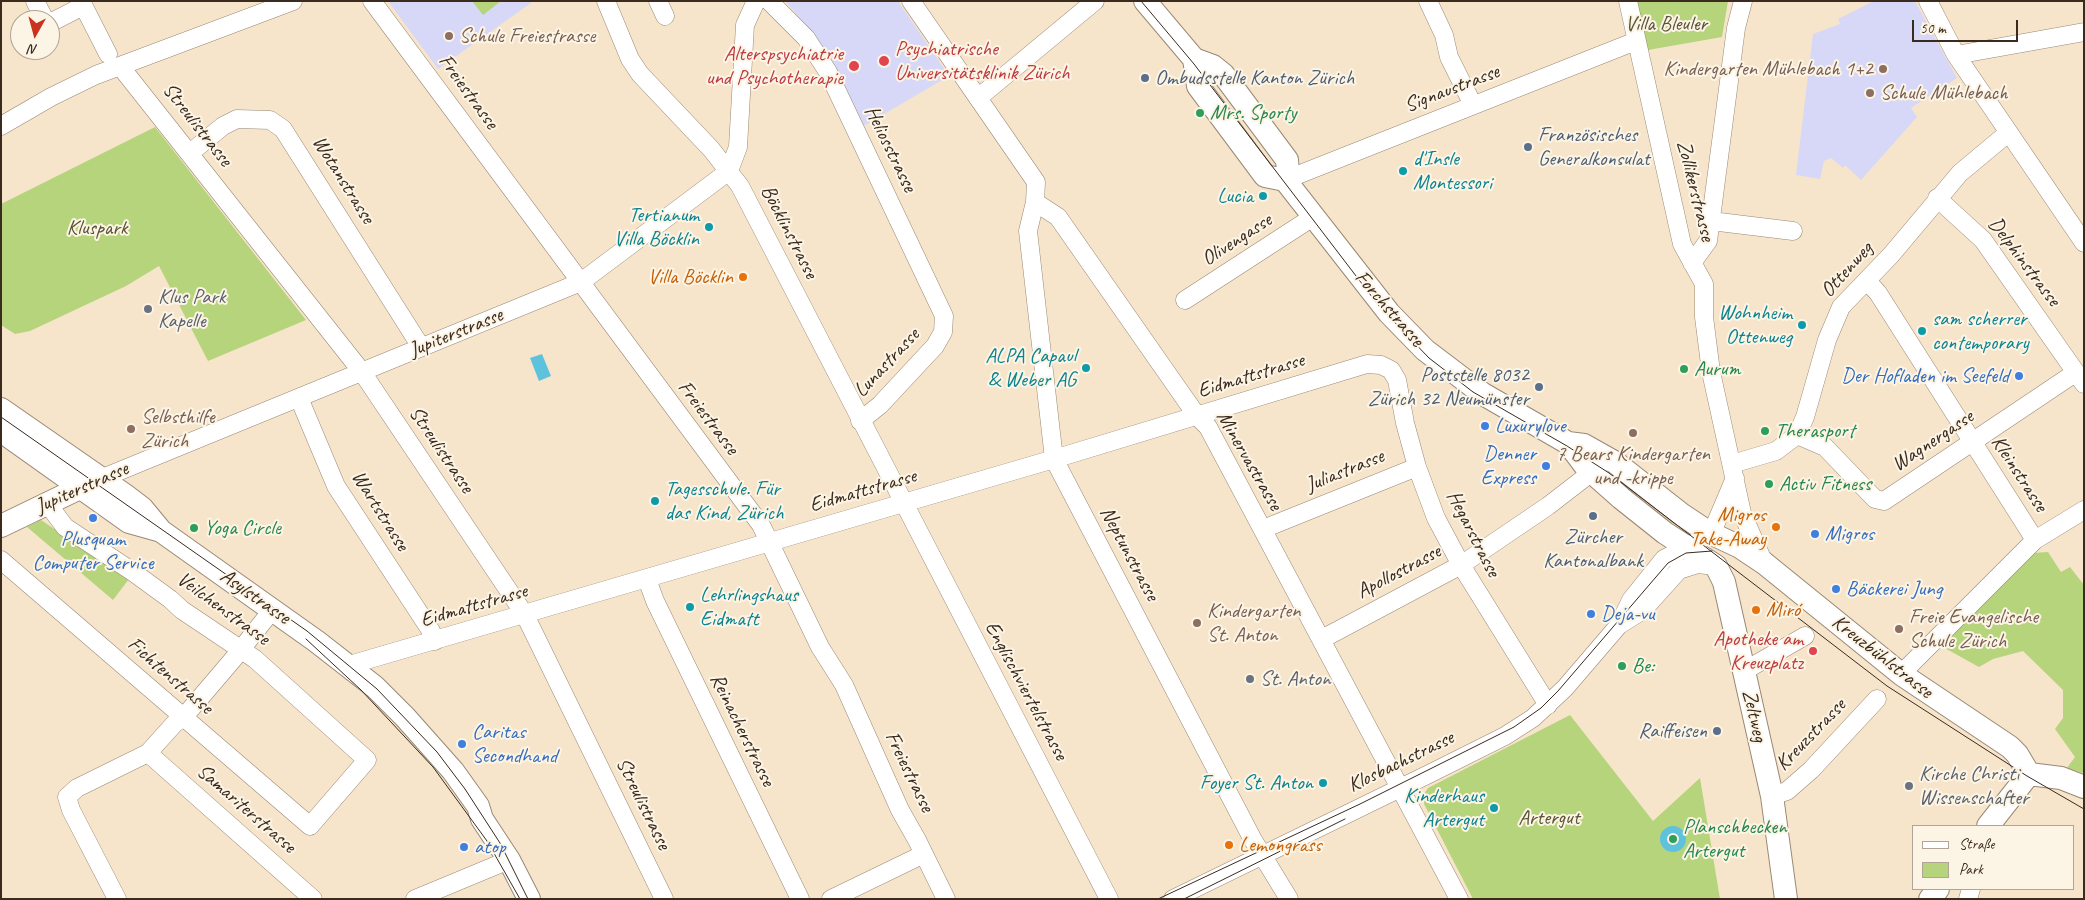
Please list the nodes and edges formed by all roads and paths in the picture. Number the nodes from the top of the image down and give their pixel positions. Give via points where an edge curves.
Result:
1 (294, 1) edge
2 (372, 1) edge
3 (606, 1) edge
4 (756, 1) edge
5 (769, 1) edge
6 (912, 1) edge
7 (1095, 1) edge
8 (1145, 1) edge
9 (1428, 1) edge
10 (1628, 1) edge
11 (1742, 1) edge
12 (1928, 1) edge
13 (82, 4) edge
14 (60, 17) edge
15 (2084, 32) edge
16 (1636, 41) junction
17 (1956, 55) junction
18 (114, 60) junction
19 (978, 98) junction
20 (1473, 105) junction
21 (1, 126) edge
22 (2008, 133) junction
23 (190, 153) junction
24 (730, 172) junction
25 (1285, 180) junction
26 (1937, 198) junction
27 (1035, 202) junction
28 (1313, 217) junction
29 (1711, 221) junction
30 (1793, 231) dead end
31 (2083, 241) edge
32 (1692, 263) junction
33 (1866, 281) junction
34 (580, 282) junction
35 (1185, 300) dead end
36 (943, 332) joint
37 (422, 347) junction
38 (1391, 370) joint
39 (362, 372) junction
40 (2080, 379) edge
41 (299, 398) junction
42 (1, 409) edge
43 (1197, 416) junction
44 (860, 421) junction
45 (1, 431) edge
46 (1797, 436) junction
47 (1971, 442) junction
48 (1568, 443) junction
49 (1054, 459) junction
50 (1417, 467) junction
51 (1733, 471) junction
52 (1592, 472) junction
53 (100, 479) junction
54 (80, 487) junction
55 (47, 503) junction
56 (903, 504) junction
57 (2084, 510) edge
58 (1681, 514) joint
59 (1, 526) edge
60 (1263, 529) junction
61 (161, 531) junction
62 (1698, 540) junction
63 (2035, 540) junction
64 (770, 542) junction
65 (1, 560) edge
66 (1764, 563) junction
67 (1461, 565) junction
68 (1716, 566) junction
69 (647, 579) junction
70 (273, 609) junction
71 (525, 615) junction
72 (1619, 625) junction
73 (1805, 636) dead end
74 (1322, 639) junction
75 (435, 641) junction
76 (240, 650) junction
77 (346, 666) junction
78 (1744, 671) junction
79 (1901, 674) junction
80 (1877, 699) dead end
81 (1548, 705) junction
82 (183, 718) junction
83 (148, 753) junction
84 (2029, 774) junction
85 (2084, 787) edge
86 (1402, 788) junction
87 (1772, 796) junction
88 (305, 821) joint
89 (1989, 825) edge
90 (924, 854) junction
91 (1262, 855) junction
92 (509, 860) junction
93 (117, 899) edge
94 (314, 899) edge
95 (415, 899) edge
96 (529, 899) edge
97 (664, 899) edge
98 (800, 899) edge
99 (831, 899) edge
100 (946, 899) edge
101 (1109, 899) edge
102 (1172, 899) edge
103 (1288, 899) edge
104 (1459, 899) edge
105 (1786, 899) edge

1 - 18 street
2 - 34 street, Freiestrasse
3 - 24 street, Böcklinstrasse via 635,66
4 - 24 street via 745,25 738,147
5 - 36 street, Heliosstrasse via 806,38 828,72 941,309
6 - 19 street
7 - 19 street
8 - 25 main road via 1194,59 1198,86 1262,172 1269,178
9 - 20 street via 1444,35 1452,63
10 - 16 street, Zollikerstrasse
11 - 29 street
12 - 17 street
13 - 14 street, Streulistrasse
13 - 18 street, Streulistrasse
15 - 17 street
16 - 20 street, Signaustrasse
16 - 32 street, Zollikerstrasse via 1682,244
17 - 22 street
18 - 21 street
18 - 23 street, Streulistrasse
19 - 27 street via 1036,182
20 - 25 street, Signaustrasse
22 - 26 street, Ottenweg via 1960,173
22 - 31 street
23 - 37 street, Wotanstrasse via 223,126 237,119 270,120 283,129
23 - 39 street, Streulistrasse
24 - 34 street, Jupiterstrasse
24 - 44 street, Böcklinstrasse
25 - 28 main road, Forchstrasse
26 - 33 street, Ottenweg
26 - 40 street, Delphinstrasse via 1983,240
27 - 43 street, Minervastrasse via 1058,217
27 - 49 street, Neptunstrasse via 1028,231
28 - 35 street, Olivengasse
28 - 48 main road, Forchstrasse via 1389,313 1425,350 1478,391
29 - 30 street
29 - 32 street via 1708,242
32 - 51 street, Zollikerstrasse via 1704,284 1704,317 1711,372
33 - 46 street, Ottenweg via 1836,315
33 - 47 street, Kleinstrasse via 1878,293
34 - 37 street, Jupiterstrasse
34 - 64 street, Freiestrasse
36 - 44 street, Lunastrasse via 935,346 880,405
37 - 39 street, Jupiterstrasse
38 - 43 street, Eidmattstrasse via 1367,364
38 - 50 street, Hegarstrasse via 1397,380
39 - 41 street, Jupiterstrasse
39 - 71 street, Streulistrasse
40 - 47 street, Wagnergasse
41 - 53 street, Jupiterstrasse
41 - 75 street, Wartstrasse via 336,486
42 - 53 main road, Asylstrasse
43 - 49 street, Eidmattstrasse
43 - 60 street, Minervastrasse via 1208,427
44 - 56 street, Böcklinstrasse
45 - 54 main road, Asylstrasse
46 - 47 street, Wagnergasse via 1825,447 1880,501
46 - 51 street via 1776,451
47 - 63 street, Kleinstrasse
48 - 52 main road, Forchstrasse
48 - 58 main road, Forchstrasse via 1584,445 1616,463
49 - 56 street, Eidmattstrasse
49 - 91 street, Neptunstrasse
50 - 60 street, Juliastrasse
50 - 67 street, Hegarstrasse via 1436,518
51 - 62 street via 1720,516
51 - 66 street, Zollikerstrasse via 1742,513
52 - 62 main road, Forchstrasse via 1657,527
52 - 67 street, Apollostrasse
53 - 54 main road, Jupiterstrasse
53 - 61 main road, Asylstrasse via 142,508
54 - 55 main road, Jupiterstrasse
54 - 61 main road, Asylstrasse via 129,522
55 - 59 main road, Jupiterstrasse
55 - 76 street, Veilchenstrasse via 65,528
56 - 64 street, Eidmattstrasse
56 - 101 street, Englischviertelstrasse
57 - 63 street
58 - 62 main road, Kreuzbühlstrasse
60 - 74 street, Minervastrasse
61 - 70 main road, Asylstrasse
62 - 66 main road, Kreuzbühlstrasse via 1740,547
62 - 68 main road, Forchstrasse
62 - 72 street, Klosbachstrasse via 1664,559 1631,600
63 - 79 street
64 - 69 street, Eidmattstrasse
64 - 90 street, Freiestrasse via 820,646 844,685 900,810
65 - 82 street, Fichtenstrasse
66 - 79 main road, Kreuzbühlstrasse
67 - 74 street, Apollostrasse
67 - 81 street, Hegarstrasse
68 - 72 street, Klosbachstrasse via 1698,564 1679,570 1643,610
68 - 78 main road, Zeltweg via 1724,582
69 - 71 street, Eidmattstrasse
69 - 98 street, Reinacherstrasse via 654,601
70 - 76 street
70 - 77 main road, Asylstrasse
71 - 75 street, Eidmattstrasse
71 - 97 street, Streulistrasse
72 - 81 street, Klosbachstrasse
73 - 78 street
74 - 86 street, Minervastrasse
75 - 77 street, Eidmattstrasse
76 - 82 street
76 - 88 street, Veilchenstrasse via 270,672 367,760
77 - 92 main road, Asylstrasse via 375,687 428,742 478,806 482,819
78 - 87 main road, Zeltweg
79 - 84 main road, Kreuzbühlstrasse via 2010,747
80 - 87 street, Kreuzstrasse via 1811,770 1787,791
81 - 86 street, Klosbachstrasse via 1505,736
82 - 83 street
82 - 88 street, Fichtenstrasse
83 - 93 street via 77,788 67,797
83 - 94 street, Samariterstrasse
84 - 85 main road via 2061,778
84 - 89 main road
86 - 91 street, Klosbachstrasse
86 - 104 street, Minervastrasse
87 - 105 main road, Zeltweg
90 - 99 street
90 - 100 street, Freiestrasse
91 - 102 street, Klosbachstrasse
91 - 103 street, Neptunstrasse
92 - 95 street
92 - 96 main road, Asylstrasse

